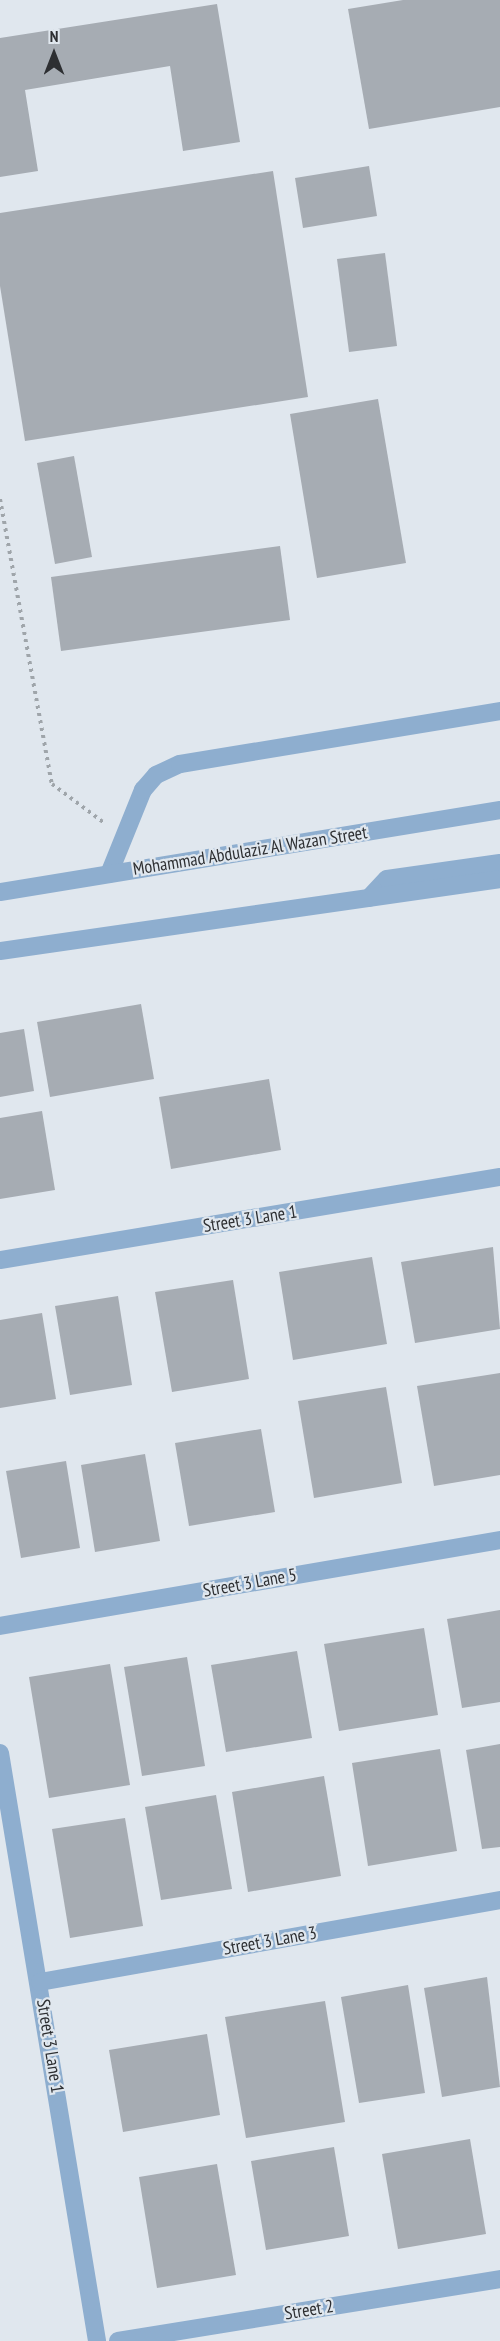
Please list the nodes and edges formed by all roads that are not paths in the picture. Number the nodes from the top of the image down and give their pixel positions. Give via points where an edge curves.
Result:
1 (500, 711) edge
2 (500, 810) edge
3 (500, 863) edge
4 (110, 874) junction
5 (500, 879) edge
6 (0, 892) edge
7 (369, 897) junction
8 (0, 951) edge
9 (500, 1177) edge
10 (0, 1260) edge
11 (500, 1540) edge
12 (0, 1626) edge
13 (0, 1753) edge
14 (500, 1900) edge
15 (40, 1982) junction
16 (500, 2279) edge
17 (97, 2341) edge
18 (118, 2341) edge

1 - 4 street via 180,764 156,775 143,790
2 - 4 street, Mohammad Abdulaziz Al Wazan Street
3 - 7 street via 387,879
4 - 6 street, Mohammad Abdulaziz Al Wazan Street
5 - 7 street
7 - 8 street
9 - 10 street, Street 3 Lane 1
11 - 12 street, Street 3 Lane 5
13 - 15 street, Street 3 Lane 1
14 - 15 street, Street 3 Lane 3
15 - 17 street, Street 3 Lane 1
16 - 18 street, Street 2

